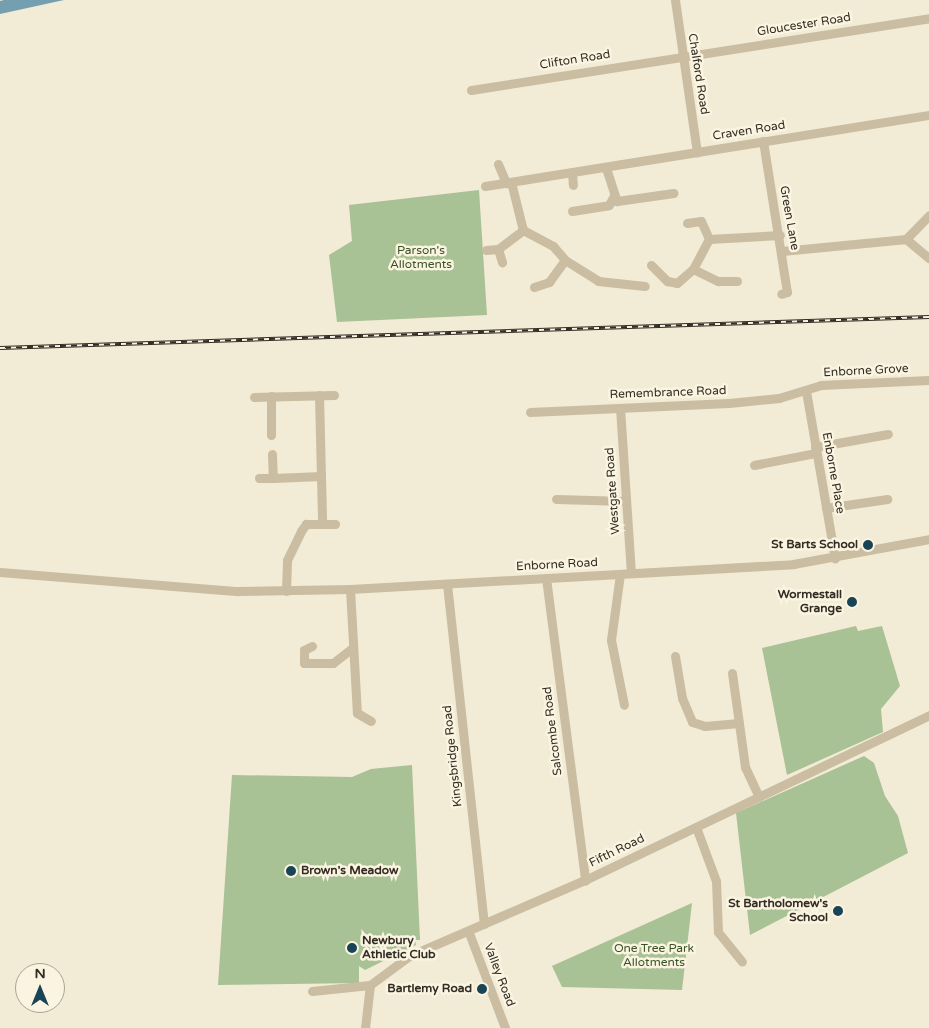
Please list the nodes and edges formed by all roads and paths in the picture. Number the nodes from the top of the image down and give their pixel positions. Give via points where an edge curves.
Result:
1 (675, 0) edge
2 (929, 18) edge
3 (682, 56) junction
4 (471, 90) dead end
5 (929, 115) edge
6 (763, 141) junction
7 (697, 152) junction
8 (498, 164) dead end
9 (606, 168) junction
10 (572, 172) junction
11 (508, 183) junction
12 (573, 185) dead end
13 (485, 186) dead end
14 (673, 192) dead end
15 (611, 205) junction
16 (572, 211) dead end
17 (929, 216) edge
18 (688, 223) dead end
19 (524, 230) junction
20 (780, 235) junction
21 (709, 239) junction
22 (906, 239) junction
23 (486, 250) dead end
24 (498, 250) junction
25 (782, 251) junction
26 (929, 258) edge
27 (565, 260) junction
28 (502, 262) dead end
29 (651, 265) dead end
30 (693, 269) junction
31 (737, 281) dead end
32 (645, 286) dead end
33 (534, 287) dead end
34 (781, 294) dead end
35 (929, 380) edge
36 (806, 391) junction
37 (320, 395) junction
38 (334, 395) dead end
39 (271, 396) junction
40 (254, 397) dead end
41 (620, 408) junction
42 (530, 412) dead end
43 (888, 434) dead end
44 (271, 435) dead end
45 (815, 450) junction
46 (272, 454) dead end
47 (754, 465) dead end
48 (321, 476) junction
49 (260, 478) dead end
50 (273, 478) junction
51 (556, 499) dead end
52 (887, 499) dead end
53 (626, 501) junction
54 (826, 508) junction
55 (322, 521) junction
56 (335, 524) dead end
57 (929, 540) edge
58 (835, 559) junction
59 (0, 572) edge
60 (631, 573) junction
61 (620, 574) junction
62 (546, 578) junction
63 (447, 584) junction
64 (350, 589) junction
65 (286, 591) junction
66 (312, 646) dead end
67 (352, 648) junction
68 (676, 656) dead end
69 (732, 673) dead end
70 (624, 706) dead end
71 (929, 715) edge
72 (371, 721) dead end
73 (739, 723) junction
74 (759, 797) junction
75 (696, 826) junction
76 (585, 880) junction
77 (484, 924) junction
78 (468, 933) junction
79 (733, 953) junction
80 (726, 960) dead end
81 (742, 962) dead end
82 (370, 985) junction
83 (312, 991) dead end
84 (365, 1028) edge
85 (505, 1028) edge

1 - 3 street, Chalford Road
2 - 3 street, Gloucester Road
3 - 4 street, Clifton Road
3 - 7 street, Chalford Road
5 - 6 street, Craven Road
6 - 7 street, Craven Road
6 - 20 street, Green Lane
7 - 9 street, Craven Road
8 - 11 street
9 - 10 street, Craven Road
9 - 15 street
10 - 11 street, Craven Road
10 - 12 street
11 - 13 street, Craven Road
11 - 19 street
14 - 15 street via 617,201
15 - 16 street
17 - 22 street via 913,227
18 - 21 street via 701,221
19 - 24 street
19 - 27 street via 553,246
20 - 21 street
20 - 25 street, Green Lane
21 - 30 street
22 - 25 street
22 - 26 street
23 - 24 street
24 - 28 street
25 - 34 street, Green Lane via 788,292
27 - 32 street via 598,281
27 - 33 street via 549,282
29 - 30 street via 667,281 677,283
30 - 31 street via 718,281
35 - 36 street, Enborne Grove via 821,385
36 - 41 street, Remembrance Road via 729,403
36 - 45 street, Enborne Place
37 - 38 street
37 - 39 street
37 - 48 street
39 - 40 street
39 - 44 street
41 - 42 street, Remembrance Road
41 - 53 street, Westgate Road
43 - 45 street
45 - 47 street
45 - 54 street, Enborne Place
46 - 50 street
48 - 50 street
48 - 55 street
49 - 50 street
51 - 53 street
52 - 54 street
53 - 60 street, Westgate Road
54 - 58 street, Enborne Place
55 - 56 street
55 - 65 street via 306,524 290,551
57 - 58 street, Enborne Road
58 - 60 street, Enborne Road
59 - 65 street, Enborne Road via 184,588
60 - 61 street, Enborne Road
61 - 62 street, Enborne Road
61 - 70 street via 611,640
62 - 63 street, Enborne Road
62 - 76 street, Salcombe Road
63 - 64 street, Enborne Road
63 - 77 street, Kingsbridge Road
64 - 65 street, Enborne Road
64 - 67 street
66 - 67 street via 304,650 304,663 333,663
67 - 72 street via 357,713
68 - 73 street via 682,698 692,722 705,726
69 - 73 street
71 - 74 street, Fifth Road
73 - 74 street via 745,767
74 - 75 street, Fifth Road
75 - 76 street, Fifth Road
75 - 79 street via 716,881 718,932
76 - 77 street, Fifth Road
77 - 78 street, Fifth Road
78 - 82 street, Fifth Road via 409,956
78 - 85 street, Valley Road
79 - 80 street
79 - 81 street
82 - 83 street
82 - 84 street

